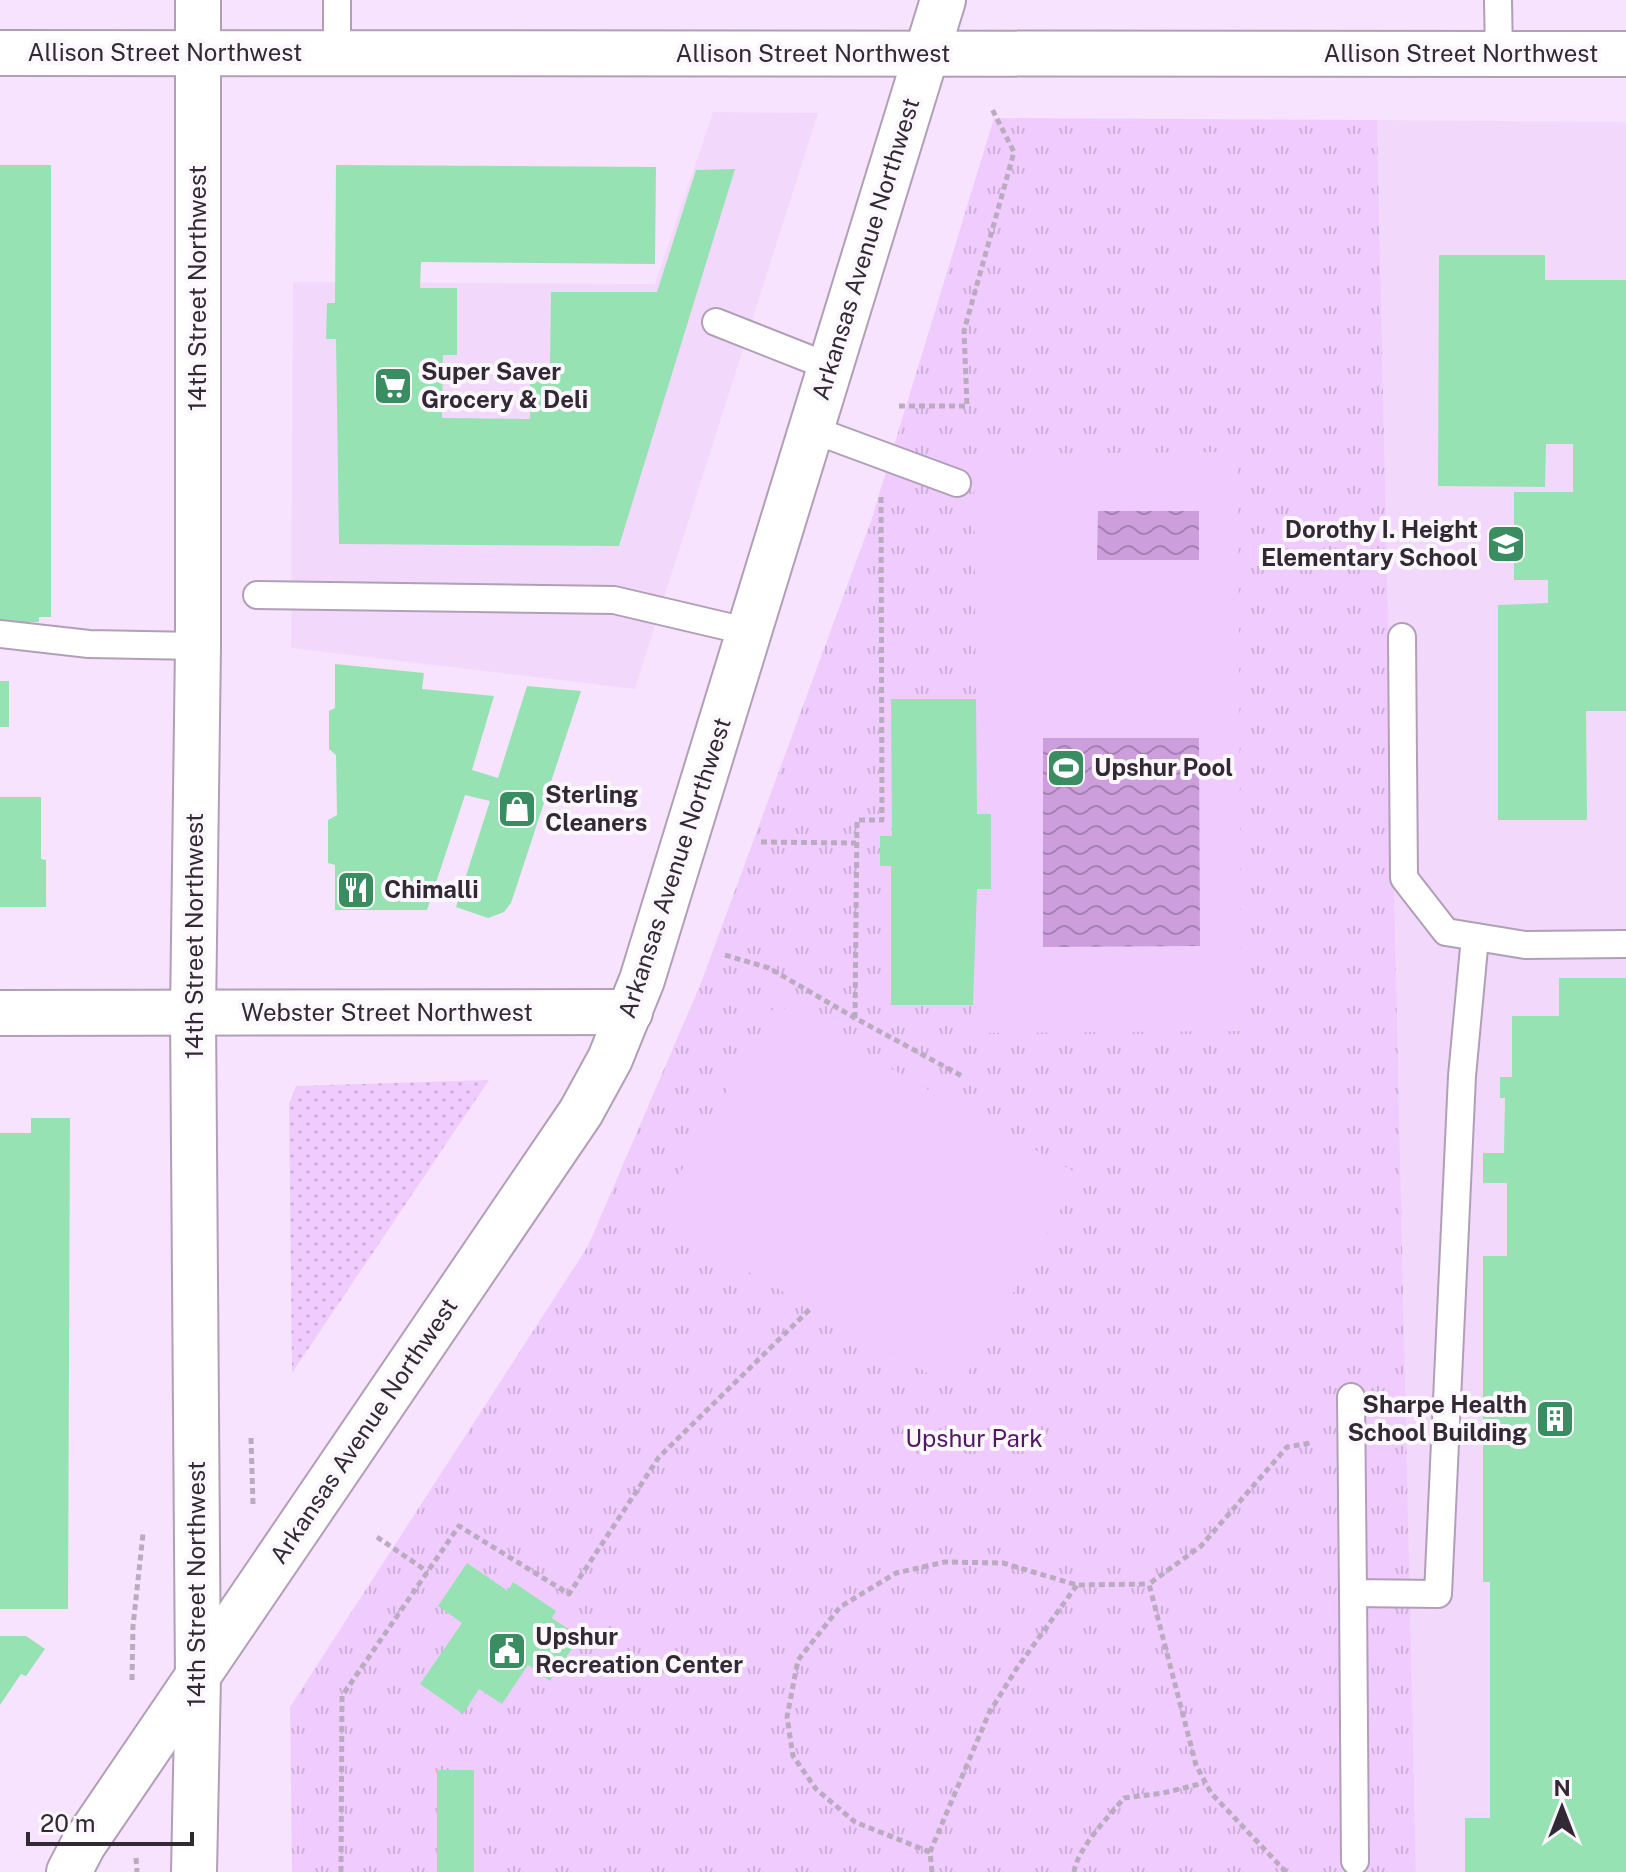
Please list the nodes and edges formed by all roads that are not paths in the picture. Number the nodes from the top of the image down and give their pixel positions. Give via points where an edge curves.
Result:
1 (198, 0) edge
2 (337, 0) edge
3 (943, 0) edge
4 (1498, 0) edge
5 (0, 53) edge
6 (198, 53) junction
7 (337, 53) junction
8 (926, 54) junction
9 (1499, 54) junction
10 (1626, 54) edge
11 (716, 322) dead end
12 (830, 367) junction
13 (811, 429) junction
14 (957, 483) dead end
15 (257, 595) dead end
16 (750, 632) junction
17 (0, 634) edge
18 (1402, 637) dead end
19 (198, 646) junction
20 (1475, 937) junction
21 (1626, 944) edge
22 (630, 1012) junction
23 (0, 1013) edge
24 (193, 1013) junction
25 (1351, 1397) dead end
26 (1353, 1593) junction
27 (198, 1677) junction
28 (76, 1859) edge
29 (1355, 1861) dead end
30 (36, 1872) edge
31 (194, 1872) edge

1 - 6 street, 14th Street Northwest
2 - 7 lane
3 - 8 street, Arkansas Avenue Northwest
4 - 9 lane
5 - 6 street, Allison Street Northwest
6 - 7 street, Allison Street Northwest
6 - 19 street, 14th Street Northwest
7 - 8 street, Allison Street Northwest
8 - 9 street, Allison Street Northwest
8 - 12 street, Arkansas Avenue Northwest
9 - 10 street, Allison Street Northwest
11 - 12 lane
12 - 13 street, Arkansas Avenue Northwest
13 - 14 lane
13 - 16 street, Arkansas Avenue Northwest
15 - 16 lane via 614,600
16 - 22 street, Arkansas Avenue Northwest
17 - 19 lane via 89,644
18 - 20 lane via 1404,878 1446,932
19 - 24 street, 14th Street Northwest
20 - 21 lane via 1525,945
20 - 26 lane via 1462,1076 1438,1594
22 - 24 street, Webster Street Northwest
22 - 27 street, Arkansas Avenue Northwest via 581,1112
23 - 24 street, Webster Street Northwest
24 - 27 street, 14th Street Northwest
25 - 26 lane
26 - 29 lane
27 - 28 street, Arkansas Avenue Northwest
27 - 31 street, 14th Street Northwest
28 - 30 street, Arkansas Avenue Northwest via 53,1853

